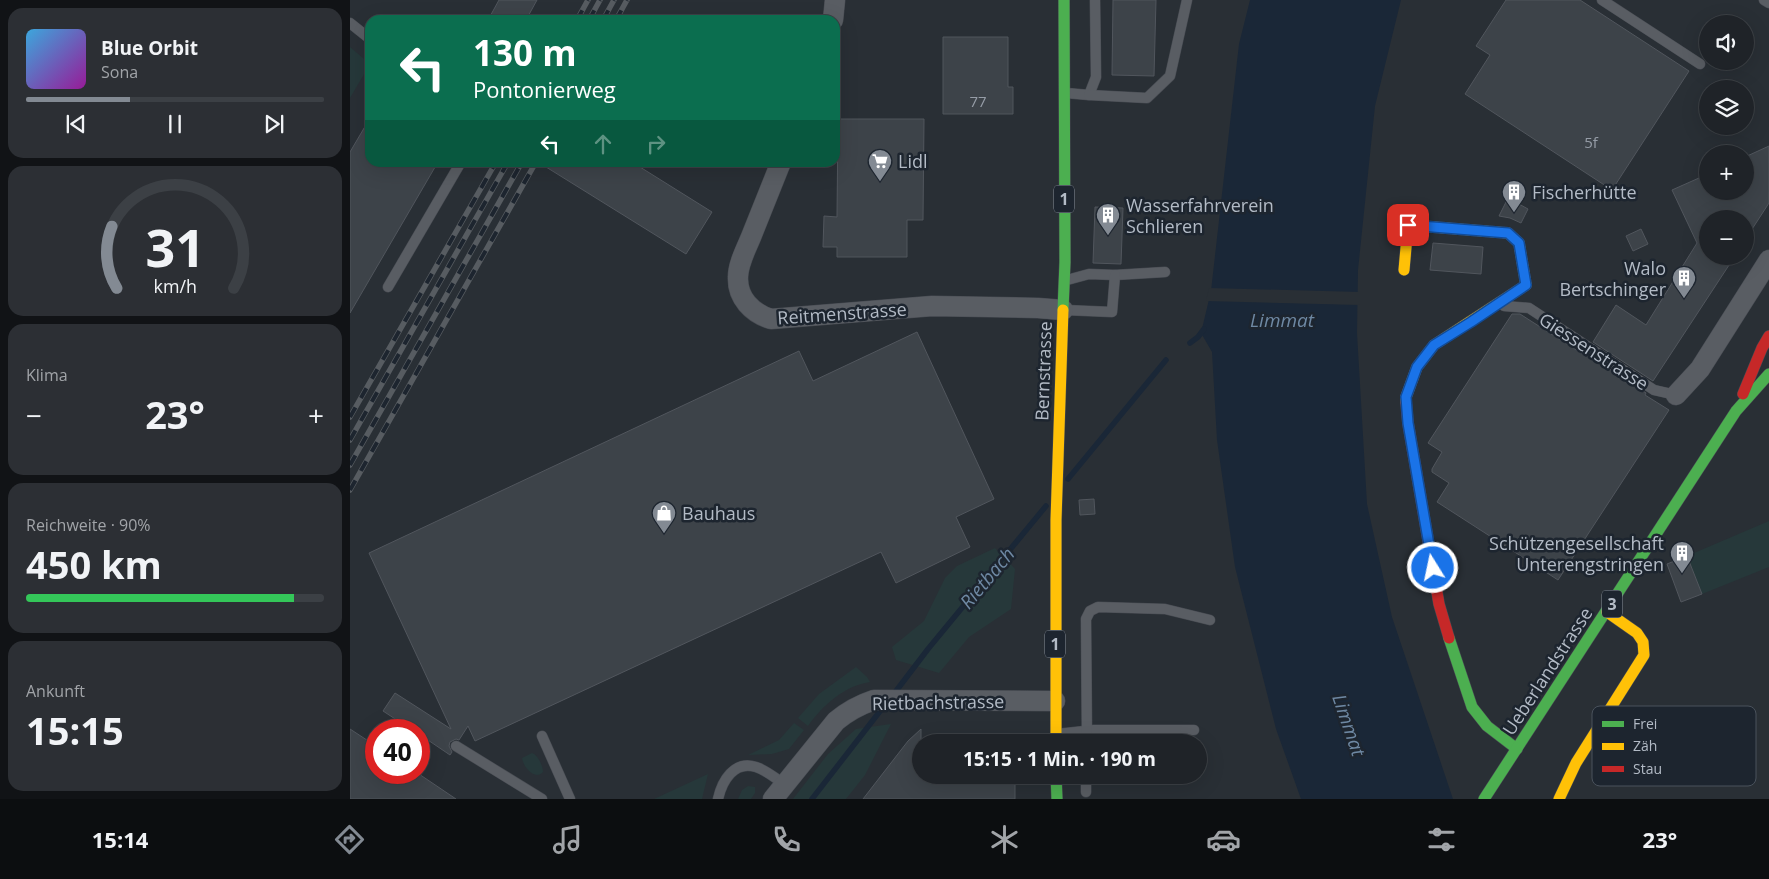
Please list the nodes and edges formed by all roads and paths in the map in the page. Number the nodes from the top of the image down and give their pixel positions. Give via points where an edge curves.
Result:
1 (834, 0) edge
2 (1064, 0) edge
3 (1096, 0) edge
4 (1187, 0) edge
5 (1602, 0) edge
6 (1764, 0) edge
7 (1769, 3) edge
8 (833, 15) edge
9 (350, 23) edge
10 (365, 35) edge
11 (1699, 63) edge
12 (1064, 93) junction
13 (1089, 95) junction
14 (458, 167) edge
15 (779, 167) edge
16 (1769, 260) edge
17 (1404, 270) dead end
18 (1165, 272) dead end
19 (1115, 275) junction
20 (1064, 280) junction
21 (388, 287) dead end
22 (1498, 305) junction
23 (1063, 310) junction
24 (1769, 336) edge
25 (1769, 374) edge
26 (1676, 395) joint
27 (1736, 411) junction
28 (1606, 612) junction
29 (1210, 620) dead end
30 (1056, 701) junction
31 (1612, 706) edge
32 (1194, 730) dead end
33 (1087, 731) junction
34 (1056, 734) edge
35 (1074, 734) edge
36 (542, 736) dead end
37 (1592, 738) edge
38 (456, 746) dead end
39 (1517, 749) junction
40 (1056, 784) edge
41 (1086, 784) edge
42 (778, 792) edge
43 (1086, 792) dead end
44 (1485, 798) edge
45 (542, 799) edge
46 (570, 799) edge
47 (718, 799) edge
48 (1057, 799) edge
49 (1559, 799) edge

1 - 8 street
2 - 12 main road, Bernstrasse / 1
3 - 13 lane via 1096,77
4 - 13 lane via 1170,76 1147,98
5 - 11 lane
6 - 7 lane
9 - 10 lane
12 - 13 lane
12 - 20 main road, Bernstrasse / 1
14 - 21 lane
15 - 23 street, Reitmenstrasse via 738,277 742,298 760,315 771,319 932,306
16 - 26 street, Giessenstrasse via 1700,369
17 - 22 main road via 1408,225 1508,233 1519,243 1526,285
18 - 19 lane
19 - 20 lane via 1088,274
19 - 23 lane via 1112,312
20 - 23 main road, Bernstrasse / 1
22 - 26 lane, Giessenstrasse via 1529,308 1654,390
22 - 39 main road via 1434,345 1417,367 1406,397 1439,604 1457,666 1479,717
23 - 30 main road, Bernstrasse / 1 via 1056,520
24 - 27 main road, Ueberlandstrasse / 3
25 - 27 main road, Ueberlandstrasse / 3
27 - 28 main road, Ueberlandstrasse / 3
28 - 31 main road via 1637,633 1643,642 1644,655
28 - 39 main road, Ueberlandstrasse / 3
29 - 33 lane via 1165,609 1098,607 1090,611 1086,620
30 - 34 main road, Bernstrasse / 1
30 - 42 street, Rietbachstrasse via 874,700 847,711 836,721
32 - 33 lane
33 - 35 lane
36 - 46 lane
37 - 49 main road
38 - 45 lane
39 - 44 main road, Ueberlandstrasse / 3
40 - 48 main road
41 - 43 lane
42 - 47 lane via 763,770 746,766 726,777

